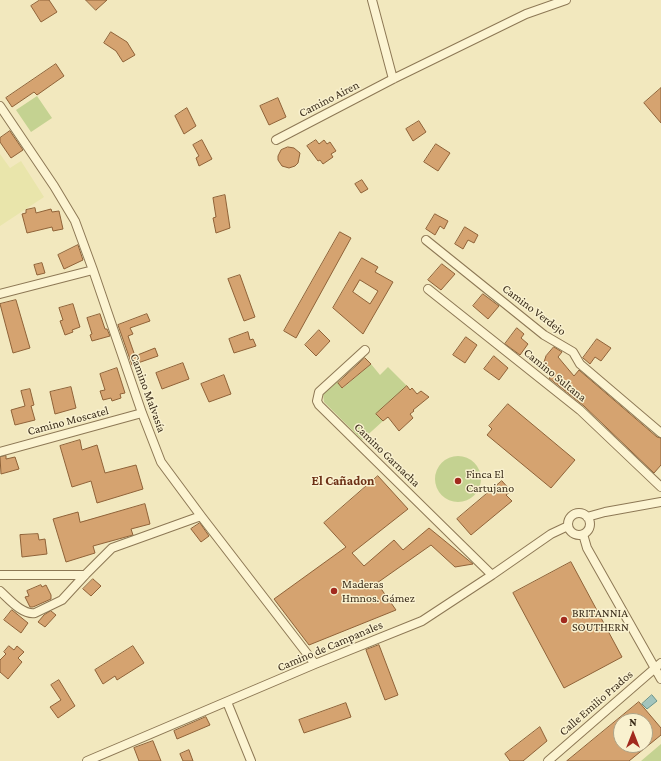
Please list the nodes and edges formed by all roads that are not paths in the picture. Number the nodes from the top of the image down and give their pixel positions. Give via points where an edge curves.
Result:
1 (372, 0) edge
2 (566, 0) edge
3 (393, 79) junction
4 (0, 106) edge
5 (276, 140) dead end
6 (426, 240) dead end
7 (93, 270) junction
8 (428, 289) dead end
9 (0, 294) edge
10 (365, 350) dead end
11 (142, 413) junction
12 (661, 433) edge
13 (0, 452) edge
14 (661, 487) edge
15 (661, 502) edge
16 (201, 516) junction
17 (587, 517) junction
18 (568, 526) junction
19 (583, 534) junction
20 (0, 575) edge
21 (85, 575) junction
22 (492, 575) junction
23 (0, 591) edge
24 (315, 664) junction
25 (658, 665) edge
26 (661, 680) edge
27 (227, 702) junction
28 (87, 761) edge
29 (251, 761) edge
30 (548, 761) edge

1 - 3 street
2 - 3 street, Camino Airen via 526,14
3 - 5 street, Camino Airen
4 - 7 street, Camino Malvasía via 67,205
6 - 12 street, Camino Verdejo via 544,335 573,352 580,364
7 - 9 street
7 - 11 street, Camino Malvasía
8 - 14 street, Camino Sultana via 580,410
10 - 22 street, Camino Garnacha via 320,392 317,401 319,405
11 - 13 street, Camino Moscatel
11 - 16 street, Camino Malvasía via 161,462
15 - 17 street
16 - 21 street via 112,548
16 - 24 street, Camino Malvasía
17 - 18 street via 581,513 574,514 569,519
17 - 19 street via 590,526
18 - 19 street via 575,534
18 - 22 street, Camino de Campanales via 551,534
19 - 25 street via 587,548
20 - 21 street
21 - 23 street via 62,600 30,614
22 - 24 street, Camino de Campanales via 422,621
24 - 27 street, Camino de Campanales
25 - 26 street
25 - 30 street, Calle Emilio Prados
27 - 28 street, Camino de Campanales
27 - 29 street

